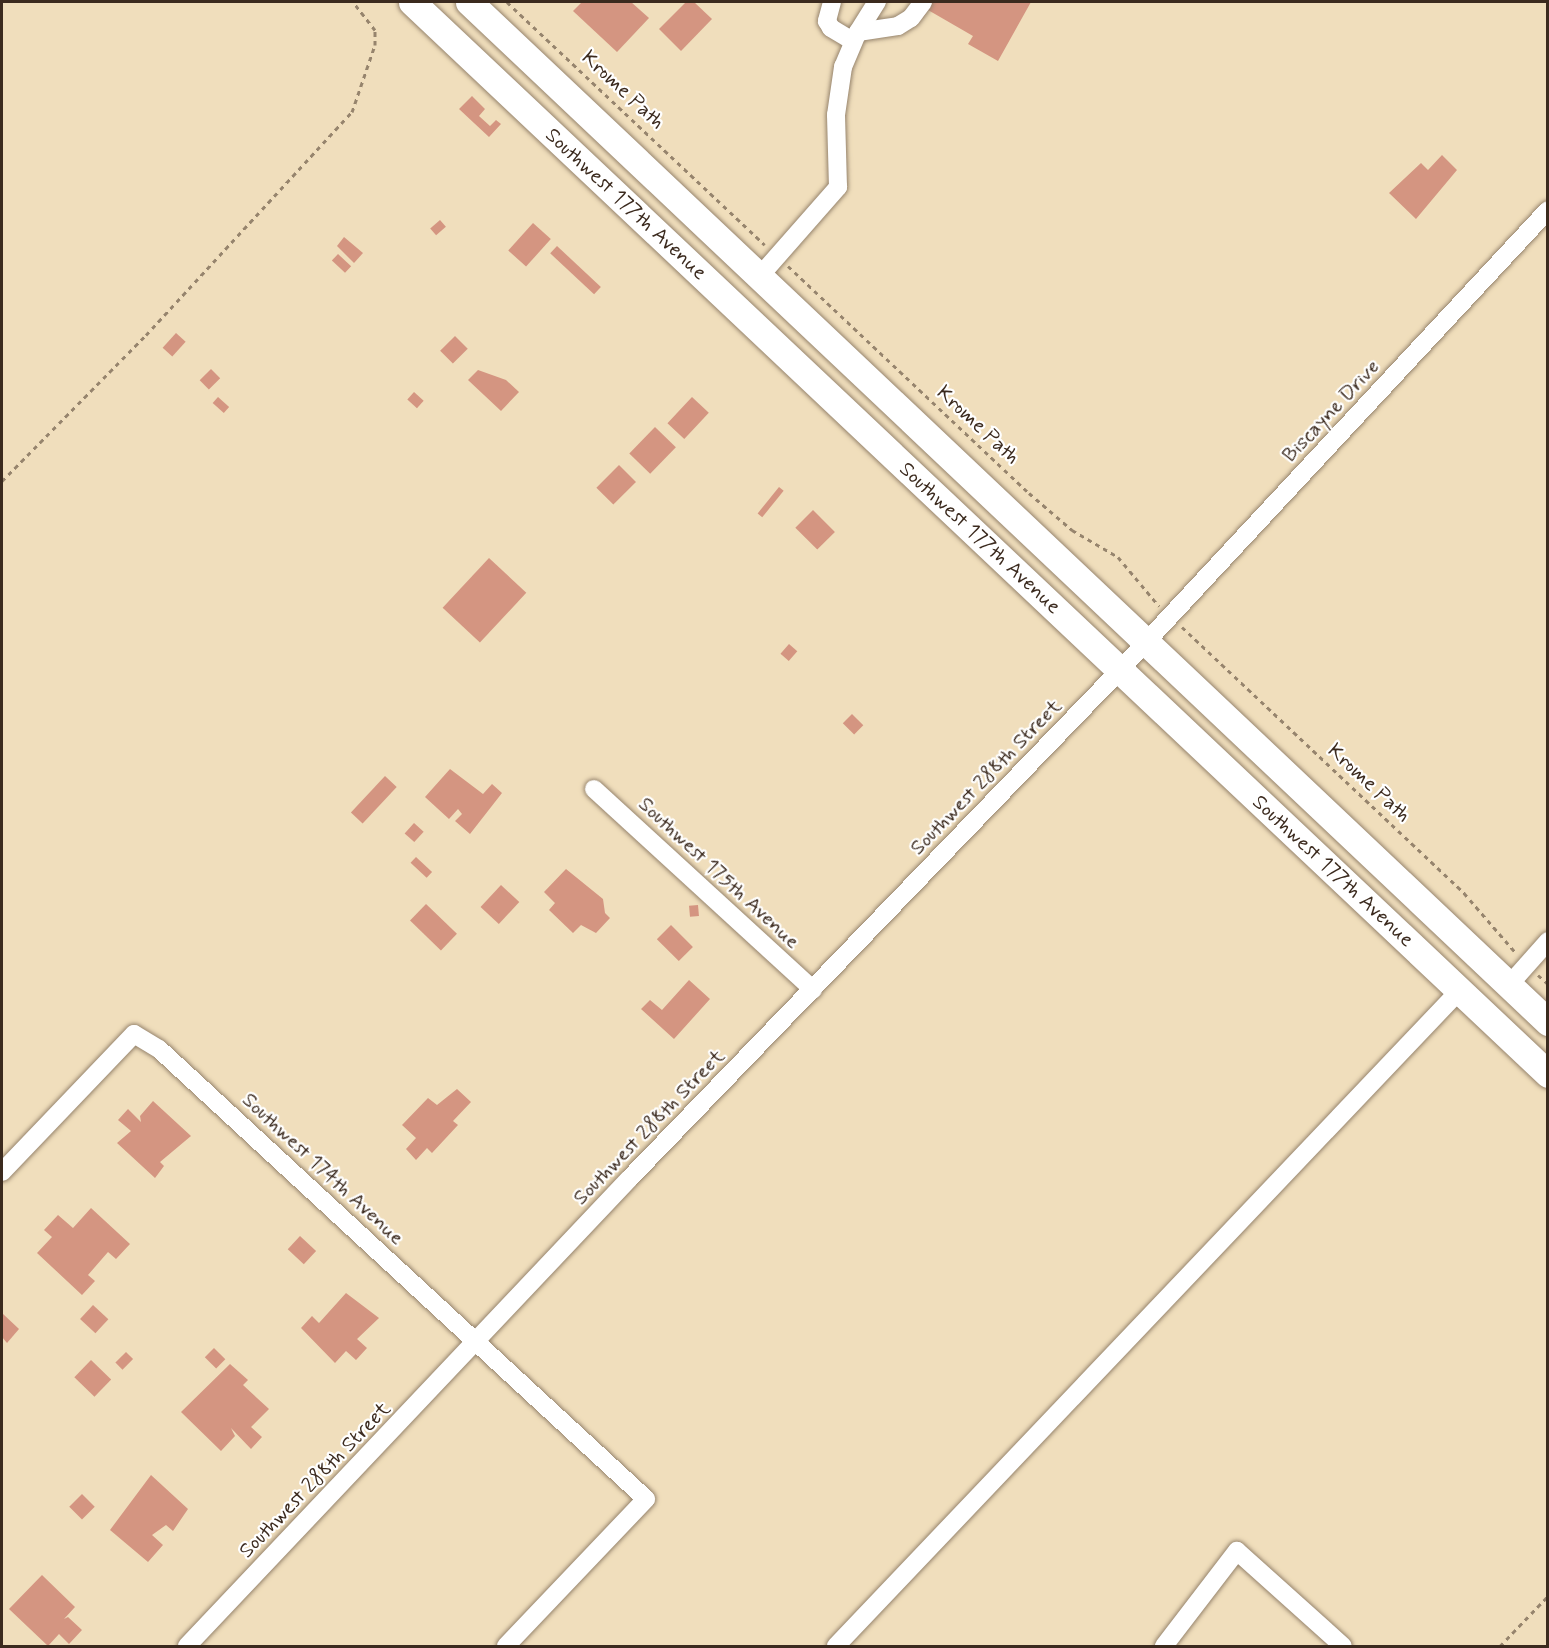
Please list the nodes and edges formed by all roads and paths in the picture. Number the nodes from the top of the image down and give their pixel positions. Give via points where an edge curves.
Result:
1 (353, 2) edge
2 (412, 2) edge
3 (469, 2) edge
4 (507, 2) edge
5 (832, 2) edge
6 (877, 2) edge
7 (923, 2) edge
8 (435, 24) junction
9 (856, 36) junction
10 (513, 45) junction
11 (1548, 210) edge
12 (771, 250) dead end
13 (785, 264) dead end
14 (759, 277) junction
15 (2, 481) edge
16 (1154, 602) dead end
17 (1192, 637) dead end
18 (1146, 641) junction
19 (1120, 670) junction
20 (594, 789) dead end
21 (1548, 941) edge
22 (1519, 957) dead end
23 (1535, 972) dead end
24 (1548, 984) edge
25 (1509, 985) junction
26 (813, 990) junction
27 (1459, 991) junction
28 (1548, 1022) edge
29 (1548, 1074) edge
30 (2, 1172) edge
31 (477, 1342) junction
32 (1548, 1596) edge
33 (187, 1647) edge
34 (506, 1647) edge
35 (836, 1647) edge
36 (1164, 1647) edge
37 (1343, 1647) edge
38 (1500, 1647) edge

1 - 15 path via 375,30 375,45 352,112 146,335
2 - 8 highway, Southwest 177th Avenue
3 - 10 highway, Southwest 177th Avenue
4 - 12 path, Krome Path
5 - 9 street via 827,21 831,28
6 - 9 street
7 - 9 street via 911,18 898,26
8 - 10 highway via 467,27
8 - 19 highway, Southwest 177th Avenue
9 - 14 street via 837,103 838,188
10 - 14 highway, Southwest 177th Avenue
11 - 18 street, Biscayne Drive
13 - 16 path, Krome Path via 1029,493 1072,530 1118,557
14 - 18 highway, Southwest 177th Avenue
17 - 22 path, Krome Path via 1464,893
18 - 19 street, Southwest 288th Street
18 - 25 highway, Southwest 177th Avenue
19 - 26 street, Southwest 288th Street
19 - 27 highway, Southwest 177th Avenue
20 - 26 street, Southwest 175th Avenue
21 - 25 street
23 - 24 path
25 - 28 highway, Southwest 177th Avenue
26 - 31 street, Southwest 288th Street
27 - 29 highway, Southwest 177th Avenue
27 - 35 street
30 - 31 street, Southwest 174th Avenue via 134,1034 159,1049
31 - 33 street, Southwest 288th Street
31 - 34 street, Southwest 174th Avenue via 646,1499
32 - 38 path
36 - 37 street via 1237,1551

